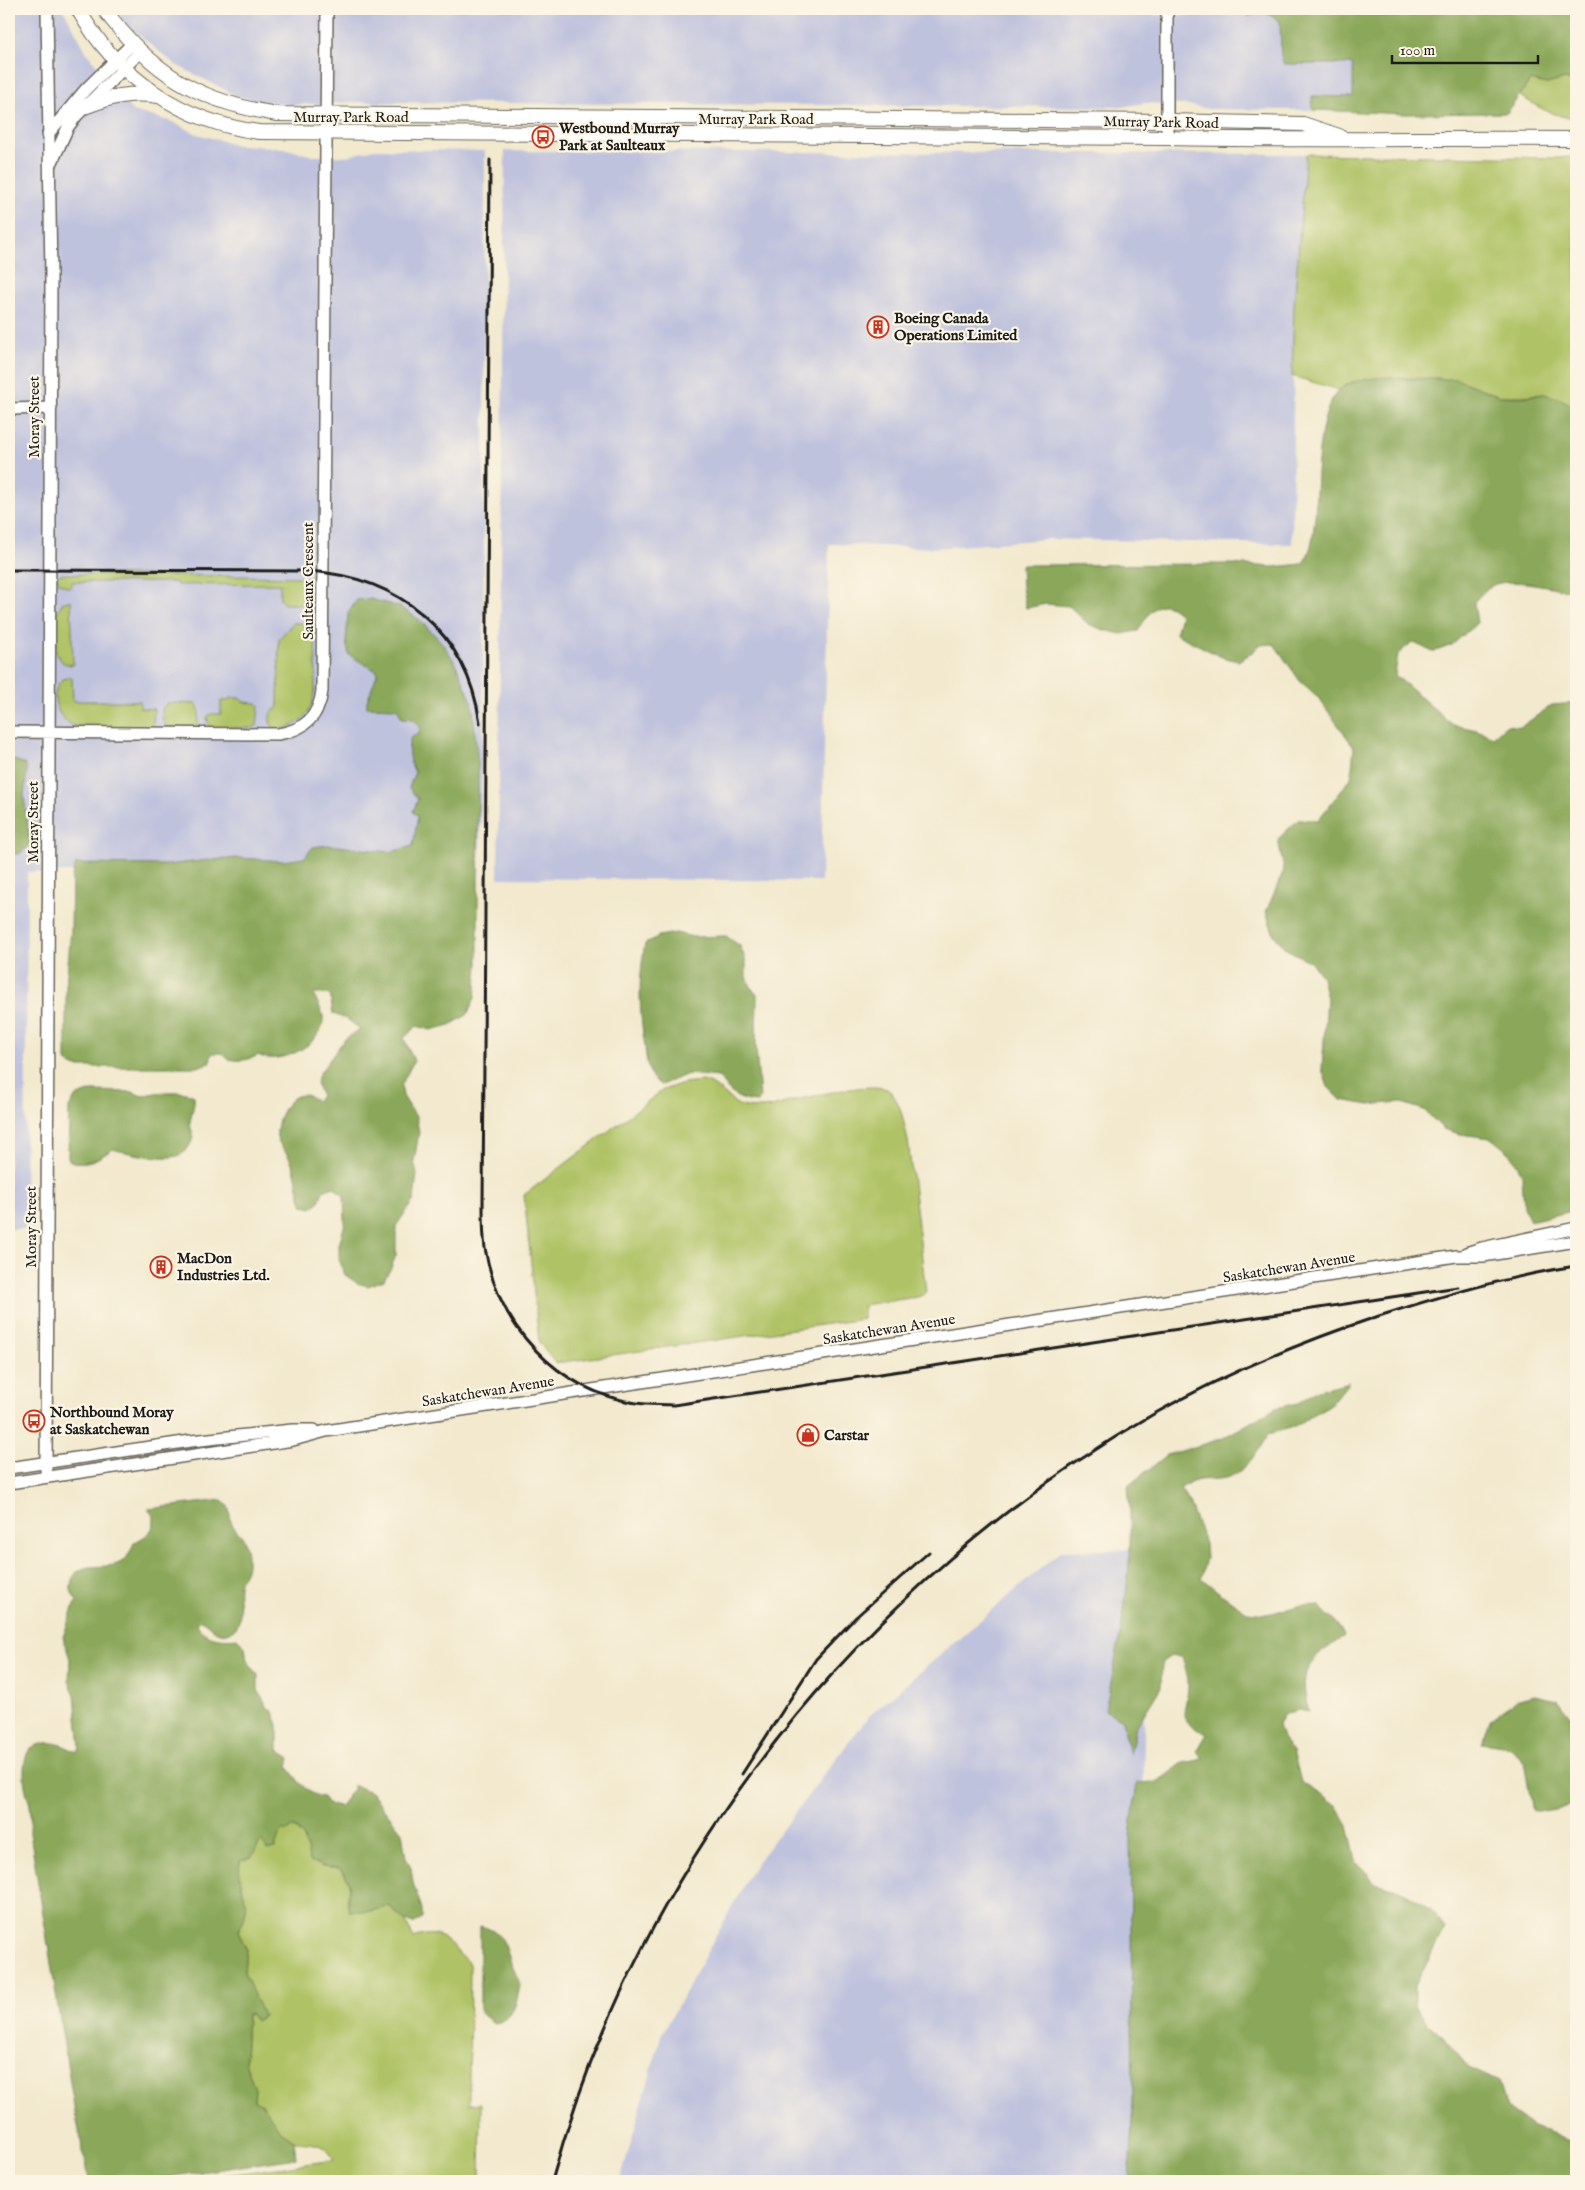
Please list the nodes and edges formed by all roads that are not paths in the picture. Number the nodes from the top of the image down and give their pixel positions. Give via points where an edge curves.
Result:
1 (47, 9) edge
2 (78, 9) edge
3 (104, 9) edge
4 (327, 9) edge
5 (1168, 9) edge
6 (137, 47) junction
7 (120, 64) junction
8 (159, 96) junction
9 (87, 106) junction
10 (326, 116) junction
11 (551, 116) junction
12 (1167, 121) junction
13 (326, 133) junction
14 (48, 134) junction
15 (534, 134) junction
16 (1167, 138) junction
17 (1345, 138) junction
18 (1576, 139) edge
19 (50, 166) junction
20 (51, 408) junction
21 (9, 409) edge
22 (9, 732) edge
23 (49, 732) junction
24 (1576, 1228) edge
25 (1576, 1242) edge
26 (1456, 1256) junction
27 (326, 1431) junction
28 (45, 1462) junction
29 (9, 1468) edge
30 (46, 1478) junction
31 (9, 1483) edge

1 - 14 street, Moray Street
2 - 7 street via 98,41
3 - 6 street
4 - 10 street, Saulteaux Crescent
5 - 12 street
6 - 7 street, Moray Street
6 - 10 street, Murray Park Road via 172,78 217,100 278,114
7 - 8 street, Murray Park Road
7 - 9 street, Moray Street
7 - 14 street, Moray Street
8 - 9 street via 122,94
8 - 13 street, Murray Park Road via 199,118 238,129
9 - 19 street, Moray Street via 68,127
10 - 11 street, Murray Park Road
10 - 13 street, Saulteaux Crescent
11 - 12 street, Murray Park Road
11 - 15 street
12 - 16 street
12 - 17 street, Murray Park Road via 1303,124
13 - 15 street, Murray Park Road
13 - 23 street, Saulteaux Crescent via 322,691 318,709 300,729 278,734
14 - 19 street, Moray Street
15 - 16 street, Murray Park Road
16 - 17 street, Murray Park Road via 1303,141
17 - 18 street, Murray Park Road
19 - 20 street, Moray Street
20 - 21 street
20 - 23 street, Moray Street
22 - 23 street, Saulteaux Crescent
23 - 28 street, Moray Street
24 - 26 street, Saskatchewan Avenue
25 - 26 street, Saskatchewan Avenue via 1483,1256
26 - 27 street, Saskatchewan Avenue
27 - 28 street, Saskatchewan Avenue via 292,1430 191,1441
27 - 30 street, Saskatchewan Avenue via 293,1440
28 - 29 street, Saskatchewan Avenue
28 - 30 street, Moray Street
30 - 31 street, Saskatchewan Avenue

